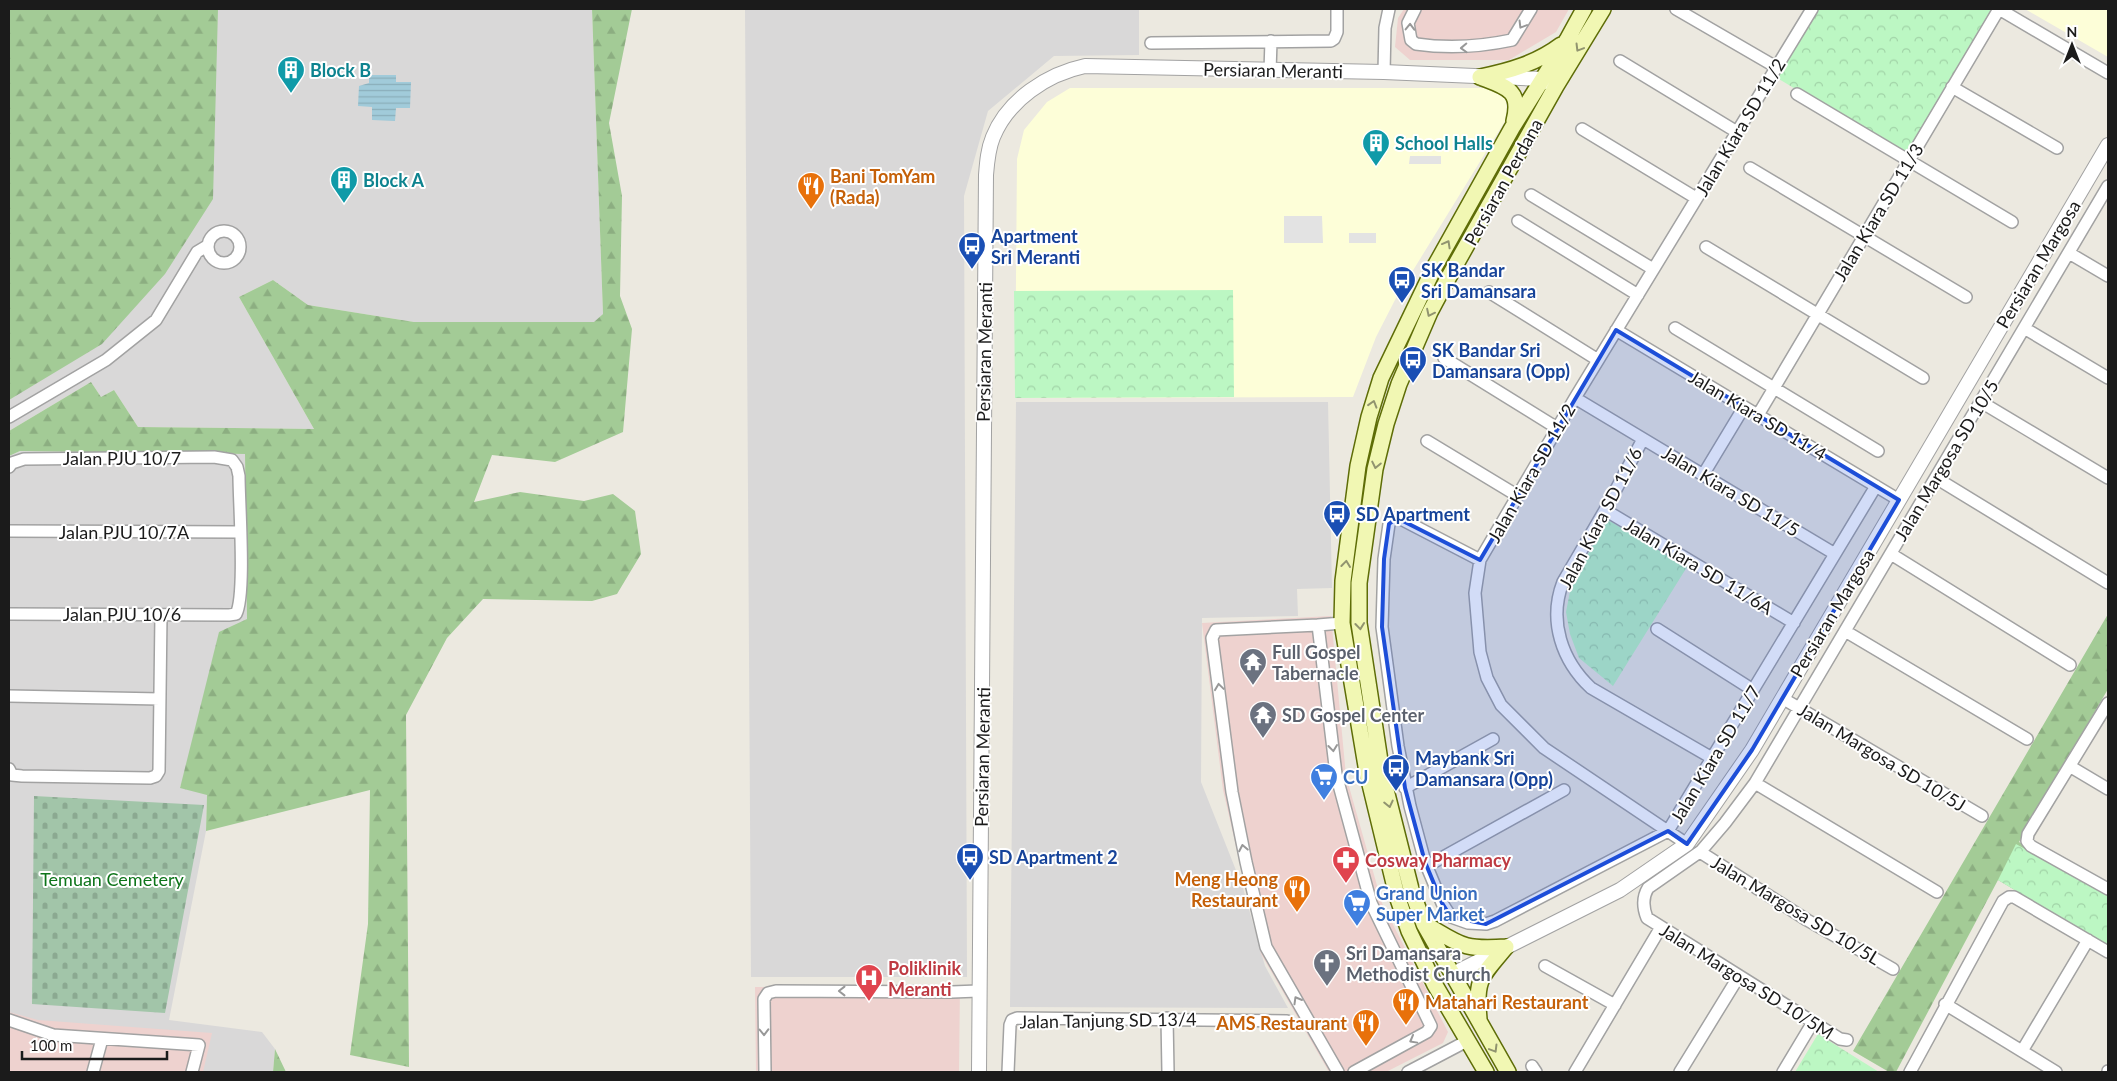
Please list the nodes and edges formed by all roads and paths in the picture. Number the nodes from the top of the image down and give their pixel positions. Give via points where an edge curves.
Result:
1 (1337, 9) edge
2 (1389, 9) edge
3 (1415, 9) edge
4 (1531, 9) edge
5 (1584, 9) edge
6 (1603, 9) edge
7 (1676, 9) edge
8 (1812, 9) edge
9 (1999, 9) edge
10 (1567, 40) junction
11 (1271, 41) junction
12 (1151, 43) dead end
13 (1620, 61) dead end
14 (1776, 68) junction
15 (1270, 70) junction
16 (1384, 72) junction
17 (2108, 73) edge
18 (1480, 77) junction
19 (1550, 83) junction
20 (1952, 87) junction
21 (1797, 94) dead end
22 (1512, 128) junction
23 (1582, 129) dead end
24 (1737, 132) junction
25 (2108, 145) edge
26 (2057, 148) dead end
27 (1909, 161) junction
28 (1750, 168) dead end
29 (2108, 186) edge
30 (1531, 195) dead end
31 (1696, 198) junction
32 (1518, 222) dead end
33 (2012, 222) dead end
34 (1864, 236) junction
35 (1706, 247) dead end
36 (209, 251) dead end
37 (2069, 253) junction
38 (1653, 269) junction
39 (2108, 276) edge
40 (1489, 292) dead end
41 (1638, 295) junction
42 (1966, 296) dead end
43 (1818, 314) junction
44 (1675, 328) dead end
45 (2024, 328) junction
46 (1616, 330) junction
47 (1444, 358) dead end
48 (1598, 360) junction
49 (1924, 378) dead end
50 (2108, 378) edge
51 (1774, 388) junction
52 (1575, 398) junction
53 (1981, 402) junction
54 (1744, 407) junction
55 (1758, 415) junction
56 (9, 417) edge
57 (1557, 428) junction
58 (1643, 439) junction
59 (1427, 441) dead end
60 (1878, 451) dead end
61 (10, 465) edge
62 (1703, 475) junction
63 (1936, 478) junction
64 (2108, 478) edge
65 (1876, 486) junction
66 (1518, 496) junction
67 (1899, 500) junction
68 (1605, 510) junction
69 (9, 531) edge
70 (240, 532) junction
71 (1835, 554) junction
72 (1891, 554) junction
73 (1480, 560) junction
74 (2108, 583) edge
75 (9, 614) edge
76 (161, 615) junction
77 (1342, 623) junction
78 (1794, 623) junction
79 (1318, 625) junction
80 (1657, 629) dead end
81 (1845, 631) junction
82 (2070, 665) dead end
83 (1753, 690) junction
84 (9, 696) edge
85 (1782, 698) junction
86 (160, 699) junction
87 (2108, 704) edge
88 (1800, 708) junction
89 (1493, 739) dead end
90 (2027, 739) dead end
91 (1712, 758) junction
92 (2070, 767) junction
93 (9, 769) edge
94 (1755, 783) junction
95 (1405, 788) junction
96 (2108, 789) edge
97 (1564, 790) dead end
98 (1982, 816) dead end
99 (1668, 831) junction
100 (1687, 844) junction
101 (1700, 852) junction
102 (1427, 866) junction
103 (2108, 889) edge
104 (1937, 892) dead end
105 (1648, 918) joint
106 (1424, 924) junction
107 (1661, 927) junction
108 (1409, 930) junction
109 (2088, 940) junction
110 (1506, 948) junction
111 (2108, 952) edge
112 (1545, 966) dead end
113 (1893, 969) dead end
114 (1451, 975) junction
115 (1738, 976) junction
116 (978, 991) junction
117 (1945, 1004) junction
118 (1615, 1005) junction
119 (1167, 1018) junction
120 (9, 1020) edge
121 (1287, 1021) dead end
122 (1813, 1022) junction
123 (1480, 1026) junction
124 (1464, 1036) junction
125 (102, 1039) junction
126 (1847, 1040) dead end
127 (2022, 1051) junction
128 (93, 1072) edge
129 (192, 1072) edge
130 (765, 1072) edge
131 (979, 1072) edge
132 (1008, 1072) edge
133 (1168, 1072) edge
134 (1338, 1072) edge
135 (1354, 1072) edge
136 (1408, 1072) edge
137 (1486, 1072) edge
138 (1508, 1072) edge
139 (1575, 1072) edge
140 (1680, 1072) edge
141 (1783, 1072) edge
142 (1910, 1072) edge
143 (2056, 1072) edge

1 - 11 street via 1334,39 1326,42
2 - 16 street
4 -> 3 street via 1512,40 1457,48 1416,44 1411,40 1408,23
5 - 10 main road, Persiaran Perdana
6 -> 19 main road, Persiaran Perdana
7 - 14 street
8 - 14 street, Jalan Kiara SD 11/2
9 - 17 street
9 - 20 street, Jalan Kiara SD 11/3
10 - 18 main road via 1522,67
10 - 19 main road, Persiaran Perdana
11 - 12 street
11 - 15 street
13 - 24 street
14 - 24 street, Jalan Kiara SD 11/2
15 - 16 street, Persiaran Meranti
15 - 116 street, Persiaran Meranti via 1085,66 1064,71 1024,96 993,137 986,175
16 - 18 street, Persiaran Meranti
18 - 19 street, Persiaran Meranti
18 - 22 main road via 1510,90 1517,109
19 - 22 main road, Persiaran Perdana
19 -> 106 main road, Persiaran Perdana via 1430,312 1399,384 1375,470 1359,583 1359,623 1382,774 1411,889
20 - 26 street
20 - 27 street, Jalan Kiara SD 11/3
21 - 27 street
77 -> 22 main road, Persiaran Perdana via 1343,581 1358,466 1381,378 1416,303
23 - 31 street
24 - 31 street, Jalan Kiara SD 11/2
25 - 67 street, Persiaran Margosa
27 - 33 street
27 - 34 street, Jalan Kiara SD 11/3
28 - 34 street
29 - 37 street, Jalan Margosa SD 10/5
30 - 38 street
31 - 38 street, Jalan Kiara SD 11/2
32 - 41 street
34 - 42 street
34 - 43 street, Jalan Kiara SD 11/3
35 - 43 street
36 - 56 street via 197,252 156,320 106,360
37 - 39 street
37 - 45 street, Jalan Margosa SD 10/5
38 - 41 street, Jalan Kiara SD 11/2
40 - 48 street
41 - 46 street, Jalan Kiara SD 11/2
43 - 49 street
43 - 51 street, Jalan Kiara SD 11/3
44 - 51 street
45 - 50 street
45 - 53 street, Jalan Margosa SD 10/5
46 - 48 street, Jalan Kiara SD 11/2
46 - 54 street, Jalan Kiara SD 11/4
47 - 57 street
48 - 52 street, Jalan Kiara SD 11/2
51 - 55 street, Jalan Kiara SD 11/3
51 - 60 street
52 - 57 street, Jalan Kiara SD 11/2
52 - 58 street, Jalan Kiara SD 11/5
53 - 63 street, Jalan Margosa SD 10/5
53 - 64 street
54 - 55 street, Jalan Kiara SD 11/4
54 - 62 street
55 - 65 street, Jalan Kiara SD 11/4
57 - 66 street, Jalan Kiara SD 11/2
58 - 62 street, Jalan Kiara SD 11/5
58 - 68 street, Jalan Kiara SD 11/6
59 - 66 street
61 - 70 street, Jalan PJU 10/7 via 24,459 214,457 232,460 239,476
62 - 71 street, Jalan Kiara SD 11/5
63 - 72 street, Jalan Margosa SD 10/5
63 - 74 street
65 - 67 street, Jalan Kiara SD 11/4
65 - 71 street, Jalan Kiara SD 11/7
66 - 73 street, Jalan Kiara SD 11/2
67 - 85 street, Persiaran Margosa
68 - 78 street, Jalan Kiara SD 11/6A
68 - 91 street, Jalan Kiara SD 11/6 via 1560,591 1556,614 1562,647 1579,677 1591,688
69 - 70 street, Jalan PJU 10/7A
70 - 76 street, Jalan PJU 10/6 via 240,606 236,614
71 - 78 street, Jalan Kiara SD 11/7
72 - 81 street, Jalan Margosa SD 10/5
72 - 82 street
73 - 95 street via 1401,520 1393,518 1389,524 1384,559 1382,627
73 - 99 street, Jalan Kiara SD 11/2 via 1475,593 1480,652 1487,678 1501,705 1544,748
75 - 76 street, Jalan PJU 10/6
76 - 86 street
77 - 79 street
77 - 108 main road, Persiaran Perdana via 1366,772 1397,896
78 - 83 street, Jalan Kiara SD 11/7
134 -> 79 street via 1266,946 1232,792 1212,638 1219,630
79 -> 135 street via 1336,774 1371,903 1431,1026 1427,1032
80 - 83 street
81 - 88 street, Jalan Margosa SD 10/5
81 - 90 street
83 - 91 street, Jalan Kiara SD 11/7
84 - 86 street
85 - 88 street, Jalan Margosa SD 10/5J
85 - 100 street, Persiaran Margosa via 1752,750
86 - 93 street via 160,771 156,776 22,776 12,775
87 - 92 street
88 - 94 street, Jalan Margosa SD 10/5
88 - 98 street, Jalan Margosa SD 10/5J
89 - 95 street
91 - 99 street, Jalan Kiara SD 11/7
92 - 96 street
92 - 103 street via 2028,834 2027,841
94 - 101 street, Jalan Margosa SD 10/5
94 - 104 street
95 - 102 street
97 - 102 street
99 - 100 street, Jalan Kiara SD 11/2
99 - 102 street, Jalan Kiara SD 11/7 via 1486,924 1468,923 1452,917 1442,903
100 - 110 street, Persiaran Margosa via 1620,890
101 - 105 street, Jalan Margosa SD 10/5 via 1648,888 1644,903
101 - 113 street, Jalan Margosa SD 10/5L via 1807,920
105 - 107 street, Jalan Margosa SD 10/5M
106 - 110 main road via 1464,947
106 - 114 main road, Persiaran Perdana
107 - 115 street, Jalan Margosa SD 10/5M
107 - 118 street
108 - 114 main road via 1435,968
108 - 124 main road, Persiaran Perdana
109 - 111 street
109 - 117 street via 2014,897 2003,900
109 - 127 street
110 - 114 street, Persiaran Margosa
110 - 123 main road via 1483,975 1478,987
112 - 118 street
114 - 123 main road, Persiaran Perdana
114 - 124 main road via 1448,988
115 - 122 street, Jalan Margosa SD 10/5M
115 - 140 street
116 -> 130 street via 768,993 764,999
116 - 131 street, Persiaran Meranti
117 - 127 street
117 - 142 street
118 - 139 street
119 - 121 street, Jalan Tanjung SD 13/4
119 - 132 street, Jalan Tanjung SD 13/4 via 1014,1019 1010,1025
119 - 133 street
120 - 125 street via 53,1034
122 - 126 street, Jalan Margosa SD 10/5M
122 - 141 street
123 -> 138 main road, Persiaran Perdana
124 - 136 street
124 - 137 main road, Persiaran Perdana
125 - 128 street
125 - 129 street via 199,1045
127 - 143 street

